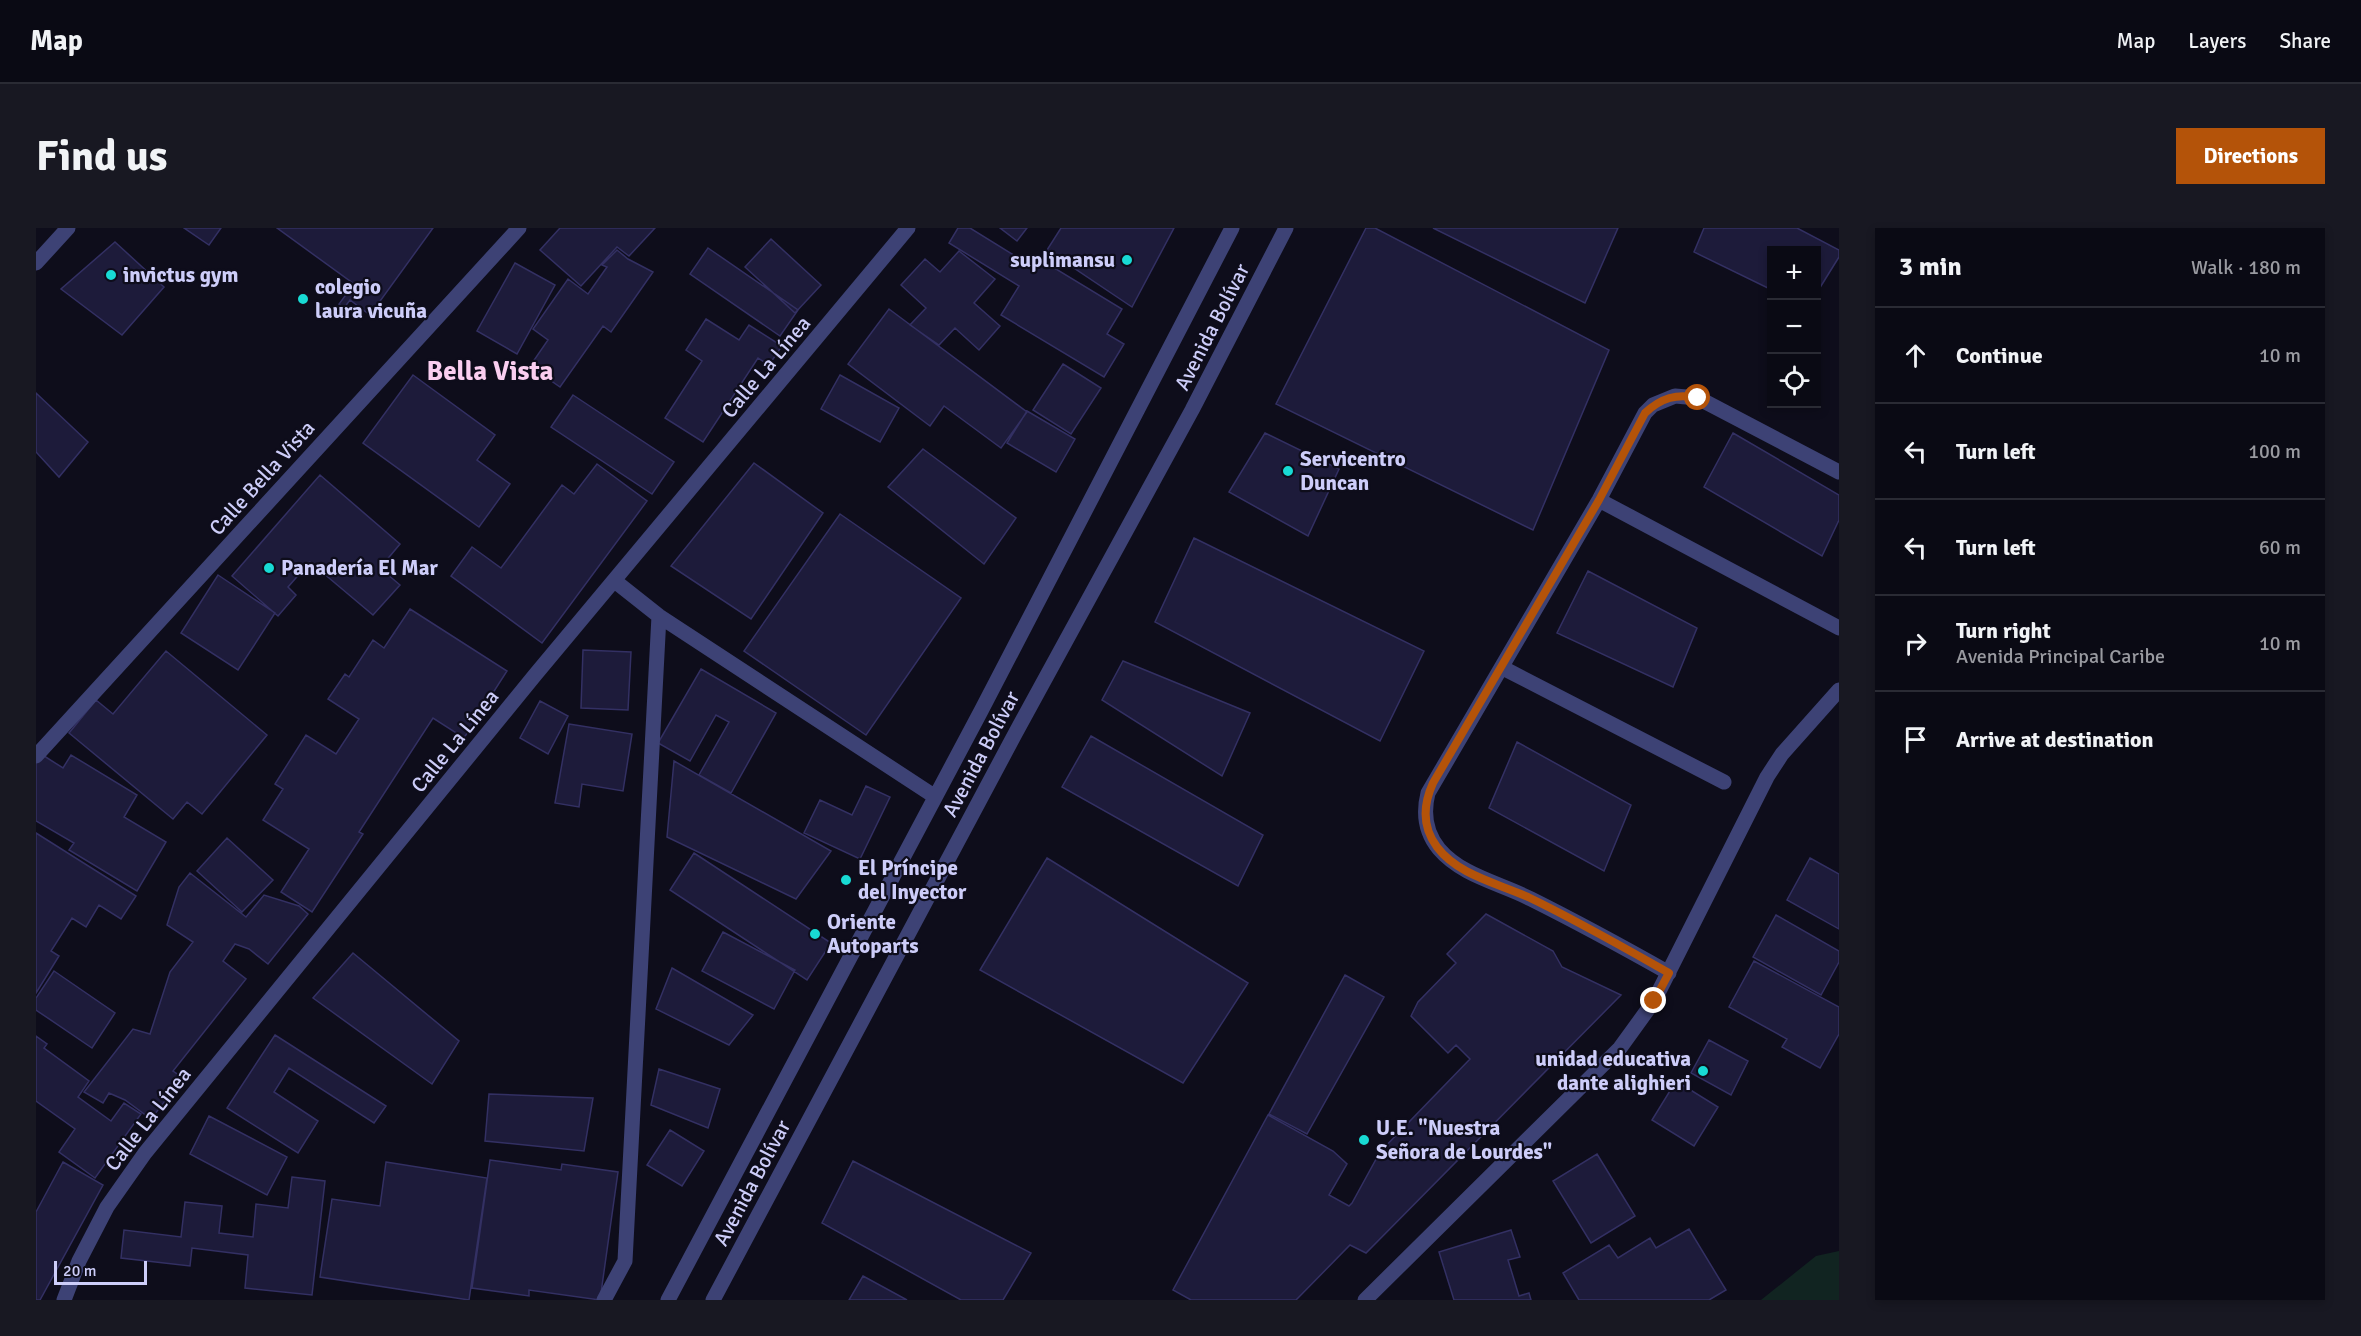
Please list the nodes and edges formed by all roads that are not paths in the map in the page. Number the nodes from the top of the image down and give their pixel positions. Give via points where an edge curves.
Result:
1 (68, 228) edge
2 (519, 228) edge
3 (908, 228) edge
4 (1232, 228) edge
5 (1286, 228) edge
6 (36, 263) edge
7 (1839, 472) edge
8 (1599, 500) junction
9 (616, 582) junction
10 (659, 616) junction
11 (1839, 628) edge
12 (1503, 668) junction
13 (1839, 690) edge
14 (36, 756) edge
15 (1724, 782) dead end
16 (934, 796) junction
17 (1669, 973) junction
18 (64, 1300) edge
19 (604, 1300) edge
20 (668, 1300) edge
21 (713, 1300) edge
22 (1365, 1300) edge

1 - 6 street
2 - 14 street, Calle Bella Vista
3 - 9 street, Calle La Línea
4 - 16 street, Avenida Bolívar
5 - 21 street, Avenida Bolívar
7 - 8 street via 1698,398 1675,396 1653,405 1645,413
8 - 11 street
8 - 12 street
9 - 10 street
9 - 18 street, Calle La Línea via 145,1153 107,1207
10 - 16 street
10 - 19 street via 625,1261
12 - 15 street
12 - 17 street via 1428,793 1425,815 1431,838 1463,870 1529,898
13 - 17 street via 1782,754 1767,777
16 - 20 street, Avenida Bolívar
17 - 22 street via 1620,1048

